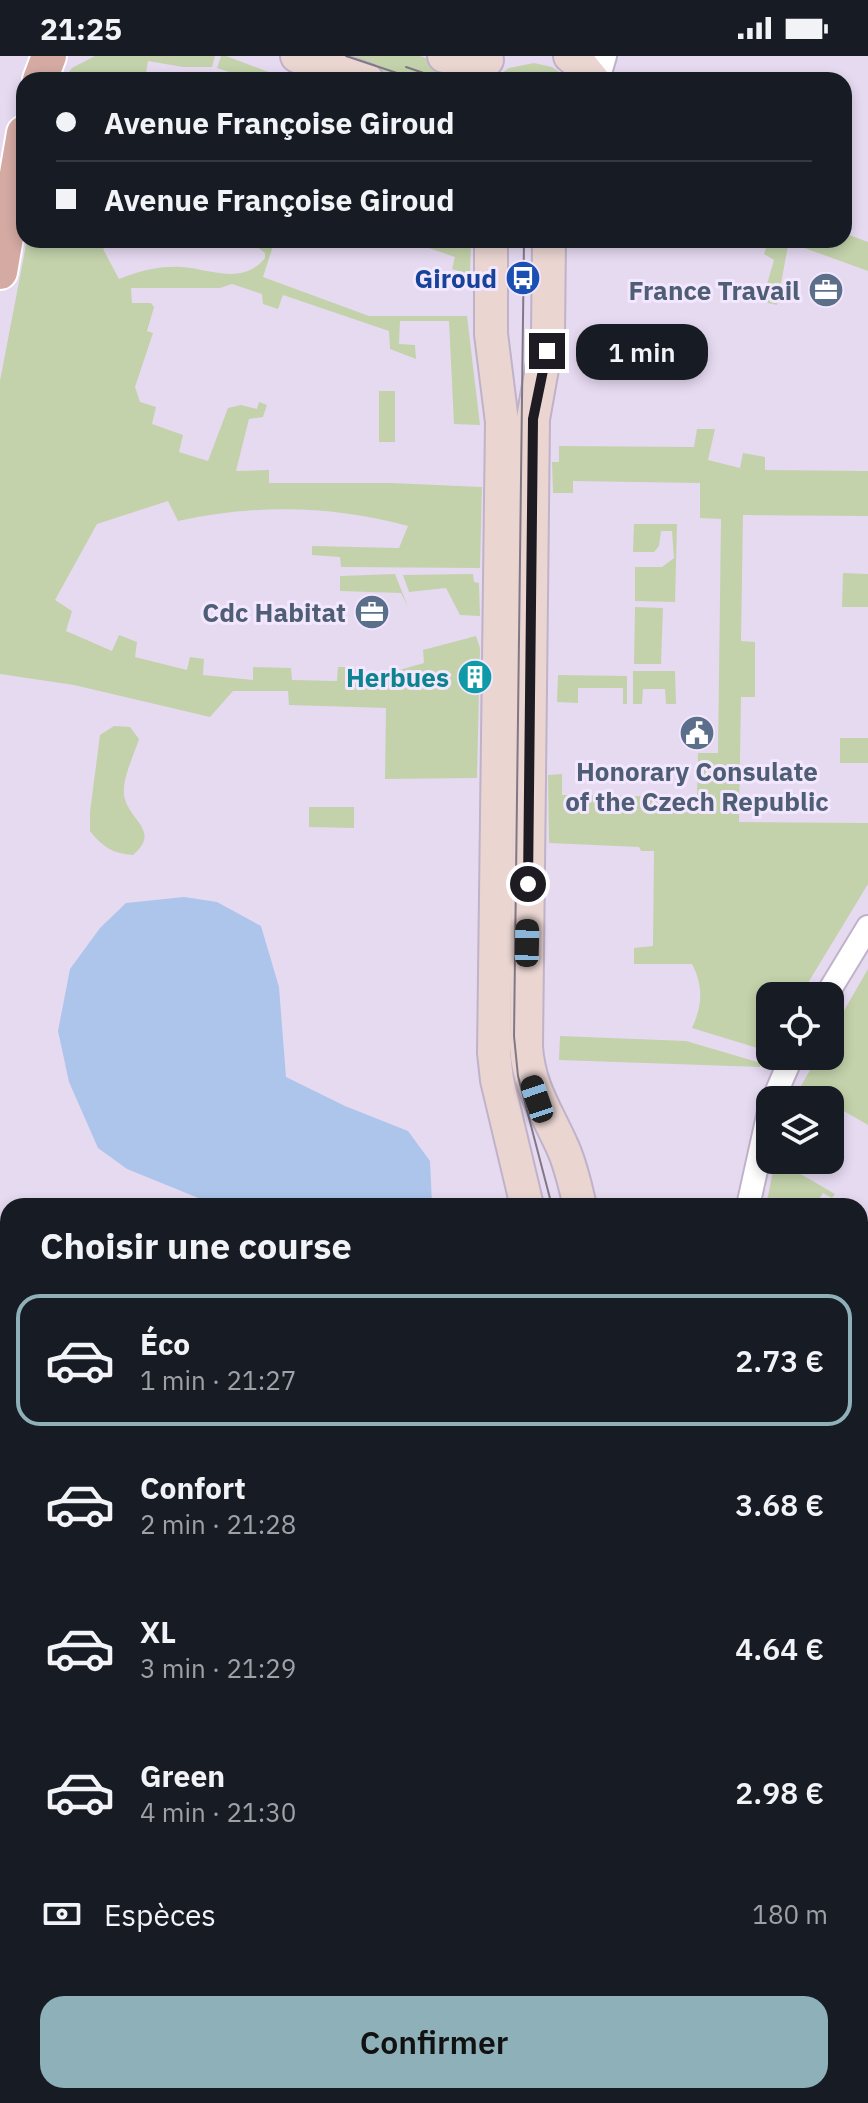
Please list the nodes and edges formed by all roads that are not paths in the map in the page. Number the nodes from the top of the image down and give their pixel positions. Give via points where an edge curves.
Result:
1 (297, 56) edge
2 (444, 56) edge
3 (570, 56) edge
4 (484, 65) edge
5 (344, 72) edge
6 (588, 72) edge
7 (16, 179) edge
8 (491, 248) edge
9 (549, 248) edge
10 (0, 272) edge
11 (868, 927) edge
12 (835, 982) edge
13 (756, 1170) edge
14 (525, 1198) edge
15 (578, 1198) edge
16 (750, 1198) edge

1 - 5 street
2 - 4 street
3 - 6 street
7 - 10 main road
8 - 14 street via 491,334 502,422 494,1053
9 - 15 street via 548,335 533,419 526,1047 537,1099 563,1147
11 - 12 street
13 - 16 street

